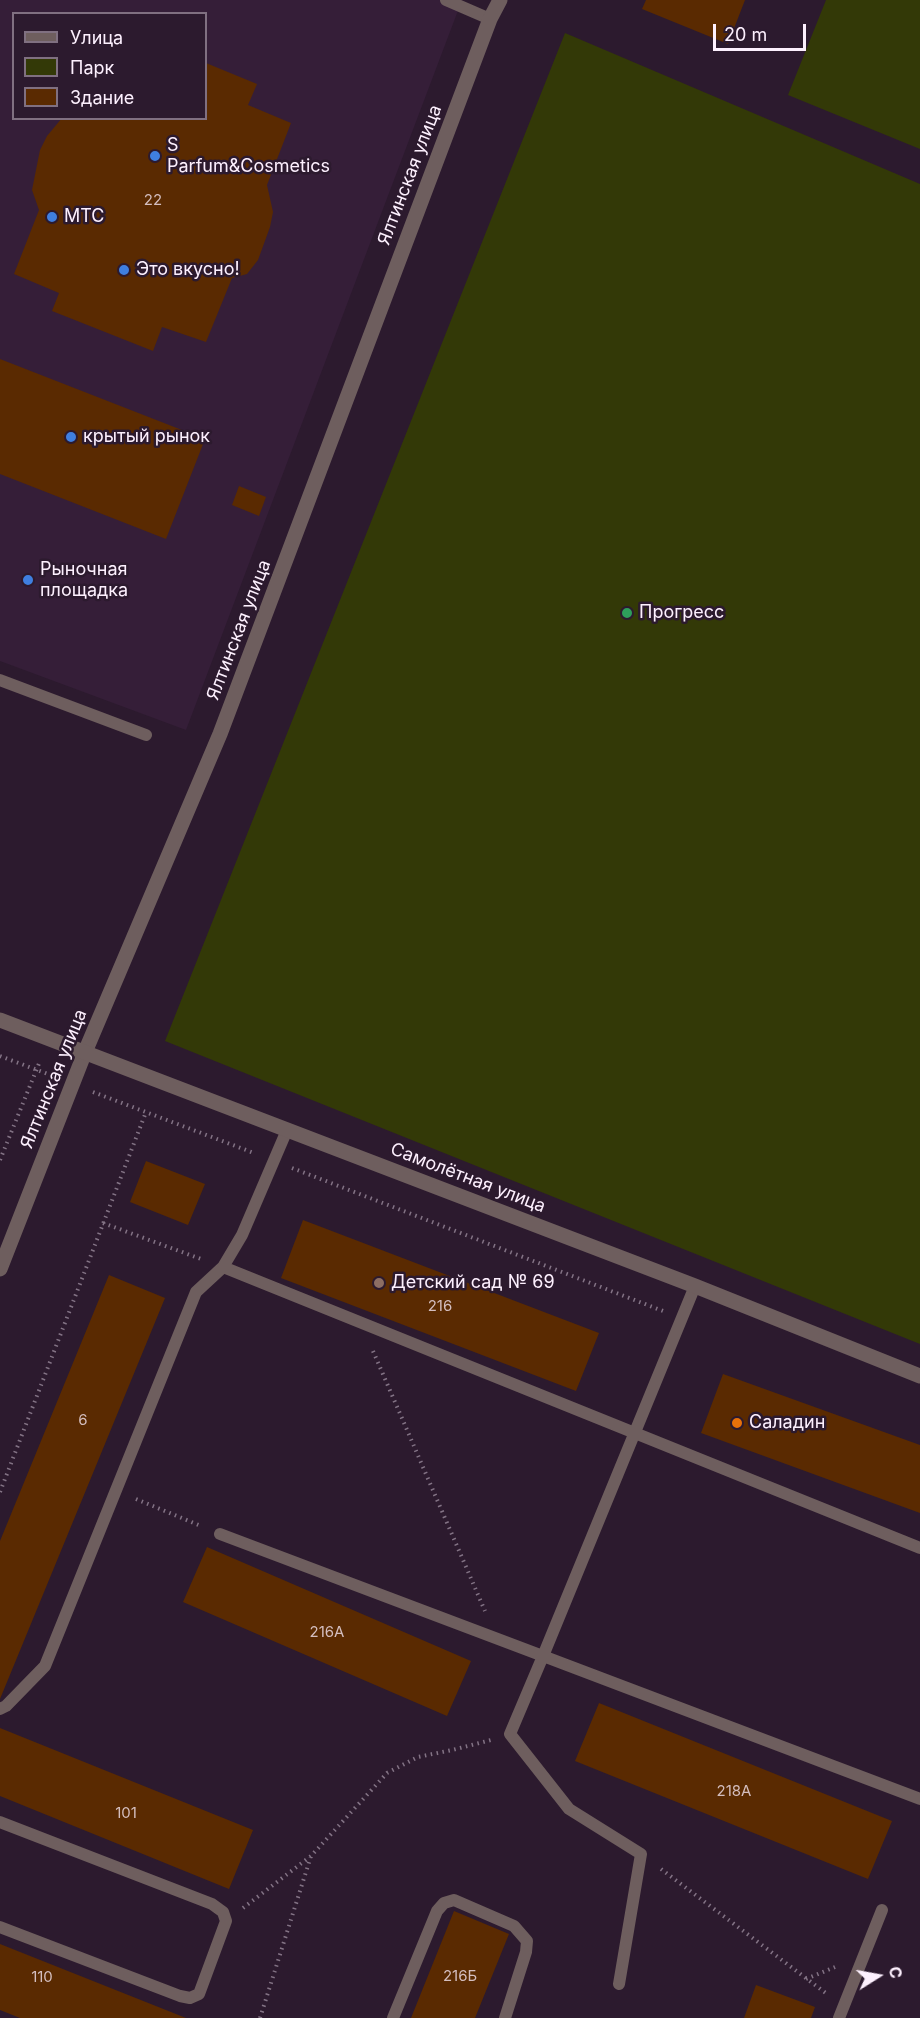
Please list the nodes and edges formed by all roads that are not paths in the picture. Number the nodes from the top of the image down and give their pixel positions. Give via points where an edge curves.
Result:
1 (446, 0) edge
2 (500, 0) edge
3 (490, 19) junction
4 (0, 680) edge
5 (146, 735) dead end
6 (0, 1020) edge
7 (85, 1052) junction
8 (287, 1130) junction
9 (223, 1267) junction
10 (0, 1269) edge
11 (695, 1286) junction
12 (920, 1377) edge
13 (636, 1432) junction
14 (220, 1534) road end
15 (920, 1548) edge
16 (543, 1656) junction
17 (0, 1709) edge
18 (920, 1800) edge
19 (0, 1822) edge
20 (882, 1910) dead end
21 (0, 1927) edge
22 (619, 1984) dead end
23 (842, 2012) edge
24 (393, 2018) edge
25 (505, 2018) edge

1 - 3 lane
2 - 3 street, Ялтинская улица
3 - 7 street, Ялтинская улица via 220,734
4 - 5 lane
6 - 7 street, Самолётная улица
7 - 8 street, Самолётная улица
7 - 10 street, Ялтинская улица
8 - 9 lane via 242,1235
8 - 11 street, Самолётная улица
9 - 13 lane
9 - 17 lane via 196,1292 45,1666
11 - 12 street, Самолётная улица
11 - 13 lane
13 - 15 lane
13 - 16 lane
14 - 16 lane
16 - 18 lane
16 - 22 lane via 510,1734 570,1809 641,1854
19 - 21 lane via 212,1904 223,1912 226,1921 199,1994 190,1998
20 - 23 lane
24 - 25 lane via 437,1911 454,1900 514,1926 526,1941

